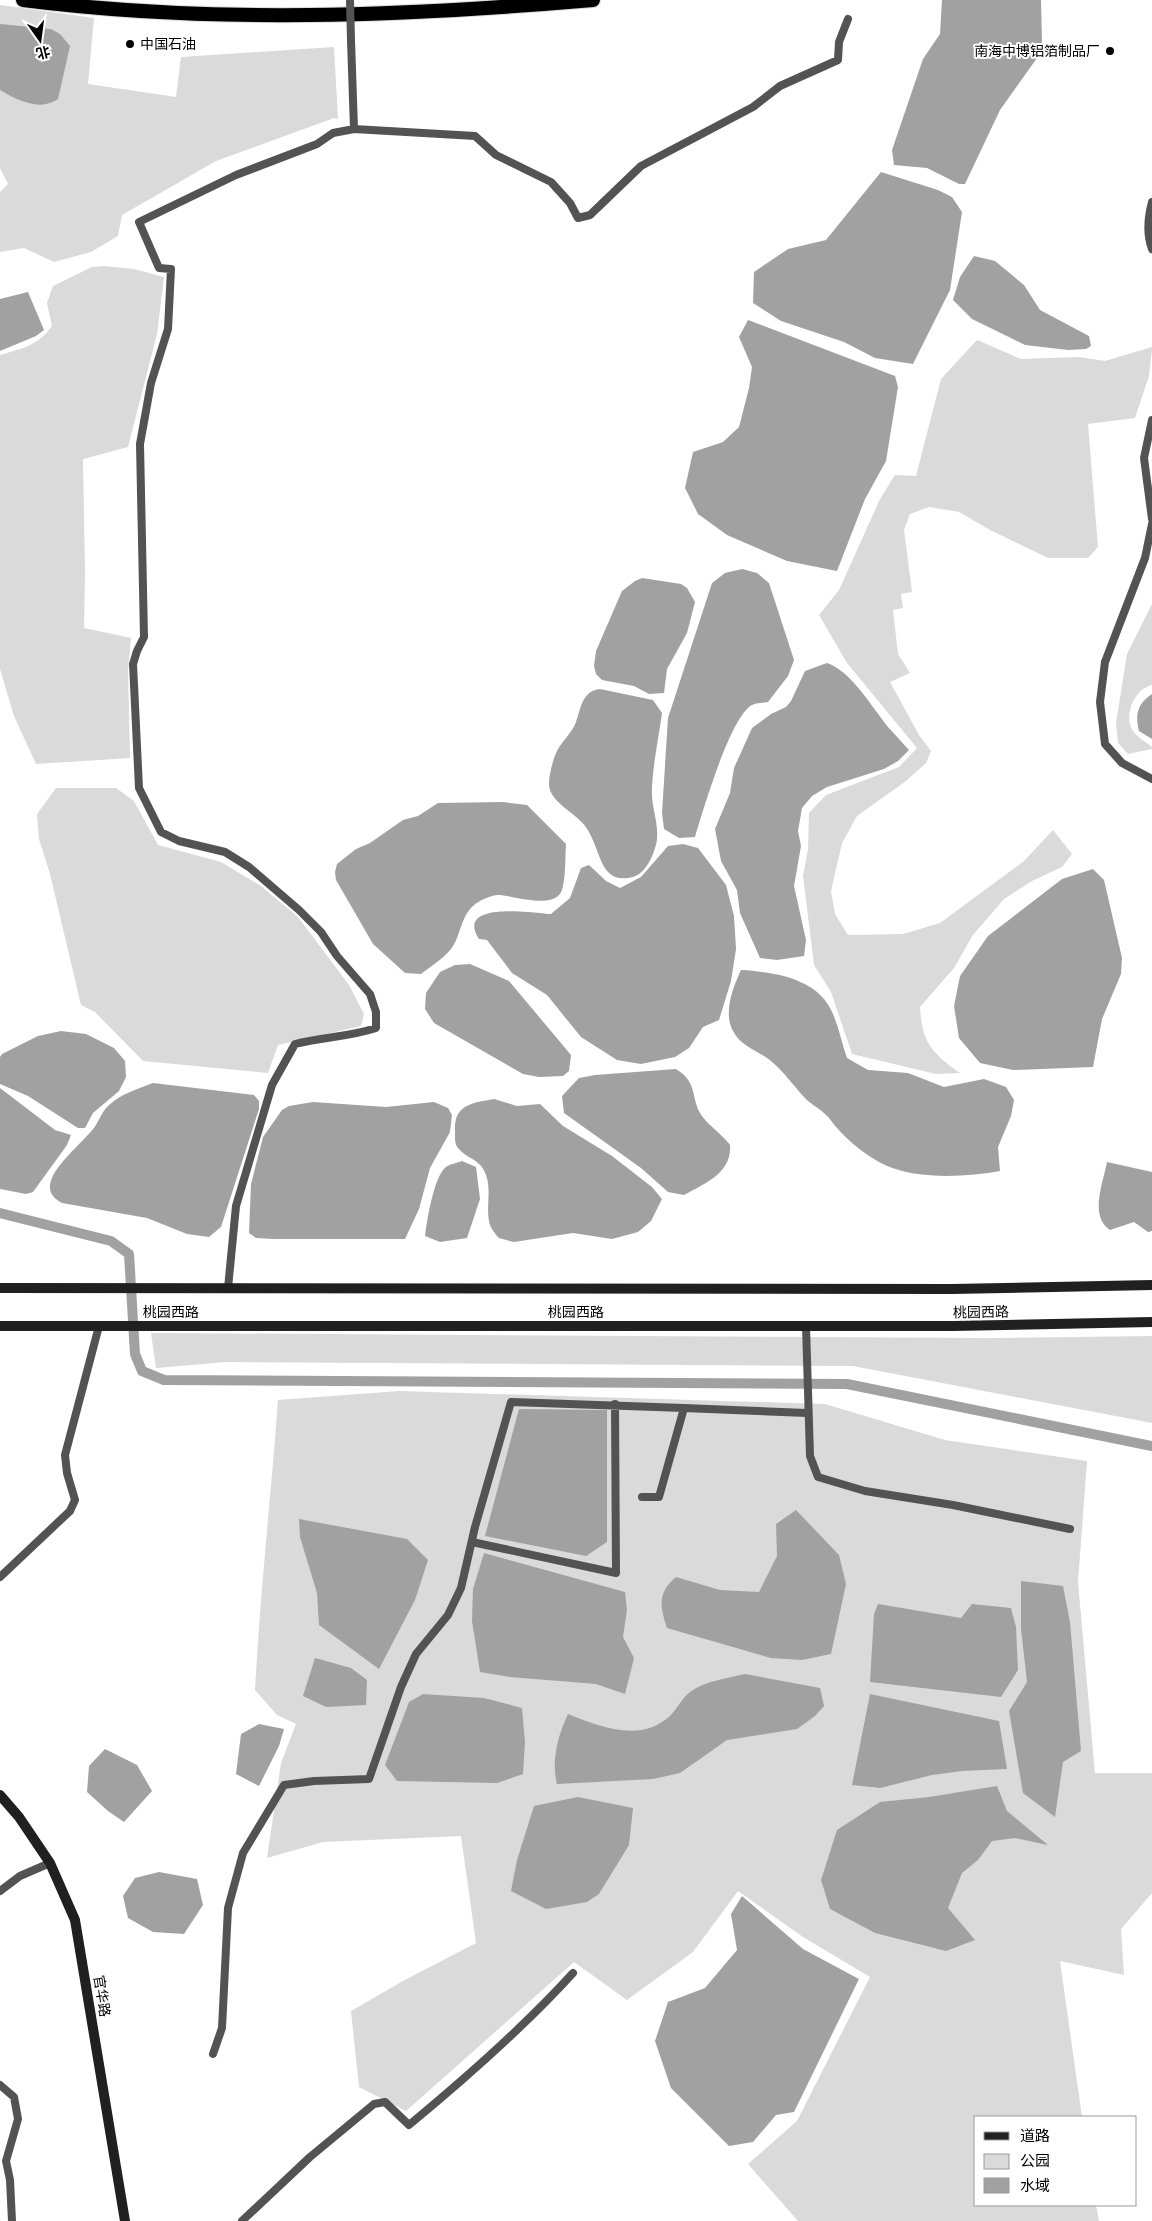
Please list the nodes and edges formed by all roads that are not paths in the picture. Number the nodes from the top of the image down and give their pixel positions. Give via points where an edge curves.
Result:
1 (23, 0) edge
2 (350, 0) edge
3 (593, 0) edge
4 (848, 19) dead end
5 (354, 129) junction
6 (1152, 202) edge
7 (1152, 249) edge
8 (1152, 420) edge
9 (1152, 519) edge
10 (1152, 524) edge
11 (1152, 779) edge
12 (1152, 1285) edge
13 (0, 1288) edge
14 (228, 1288) junction
15 (1152, 1322) edge
16 (0, 1326) edge
17 (99, 1326) junction
18 (806, 1326) junction
19 (615, 1404) junction
20 (684, 1408) junction
21 (808, 1413) junction
22 (642, 1497) dead end
23 (1070, 1529) dead end
24 (472, 1542) junction
25 (0, 1577) edge
26 (0, 1796) edge
27 (50, 1863) junction
28 (0, 1891) edge
29 (573, 1973) dead end
30 (213, 2054) dead end
31 (0, 2086) edge
32 (12, 2221) edge
33 (125, 2221) edge
34 (242, 2221) edge

1 - 3 highway via 88,8 191,14 349,16
2 - 5 street, bridge
4 - 5 street via 839,42 838,60 780,86 753,108 641,166 590,215 578,218 570,203 551,182 496,155 475,136
5 - 14 street via 333,133 317,144 236,175 139,222 159,268 171,269 168,329 151,383 140,444 144,637 133,664 139,788 160,832 179,841 225,852 250,867 299,910 321,932 370,994 376,1012 376,1028 295,1044 272,1085 236,1206
6 - 7 street via 1148,238
8 - 9 street via 1144,458
10 - 11 street via 1145,558 1105,662 1100,702 1105,744 1122,764
12 - 14 main road, 桃园西路 via 952,1289
13 - 14 main road, 桃园西路
15 - 18 main road, 桃园西路
16 - 17 main road, 桃园西路
17 - 18 main road, 桃园西路
17 - 25 street via 65,1455 75,1500 70,1511
18 - 21 street
19 - 20 street
19 - 24 street via 511,1402
19 - 24 street via 616,1573
20 - 21 street
20 - 22 street via 659,1497
21 - 23 street via 810,1456 818,1477 865,1491
24 - 30 street via 461,1588 448,1616 416,1654 369,1779 284,1785 243,1853 228,1908 222,2028
26 - 27 main road, 官华路 via 19,1817
27 - 28 street via 20,1876
27 - 33 main road, 官华路 via 75,1920
29 - 34 street via 537,2012 464,2080 409,2125 385,2102 374,2104 310,2157
31 - 32 street via 14,2097 18,2119 6,2161

